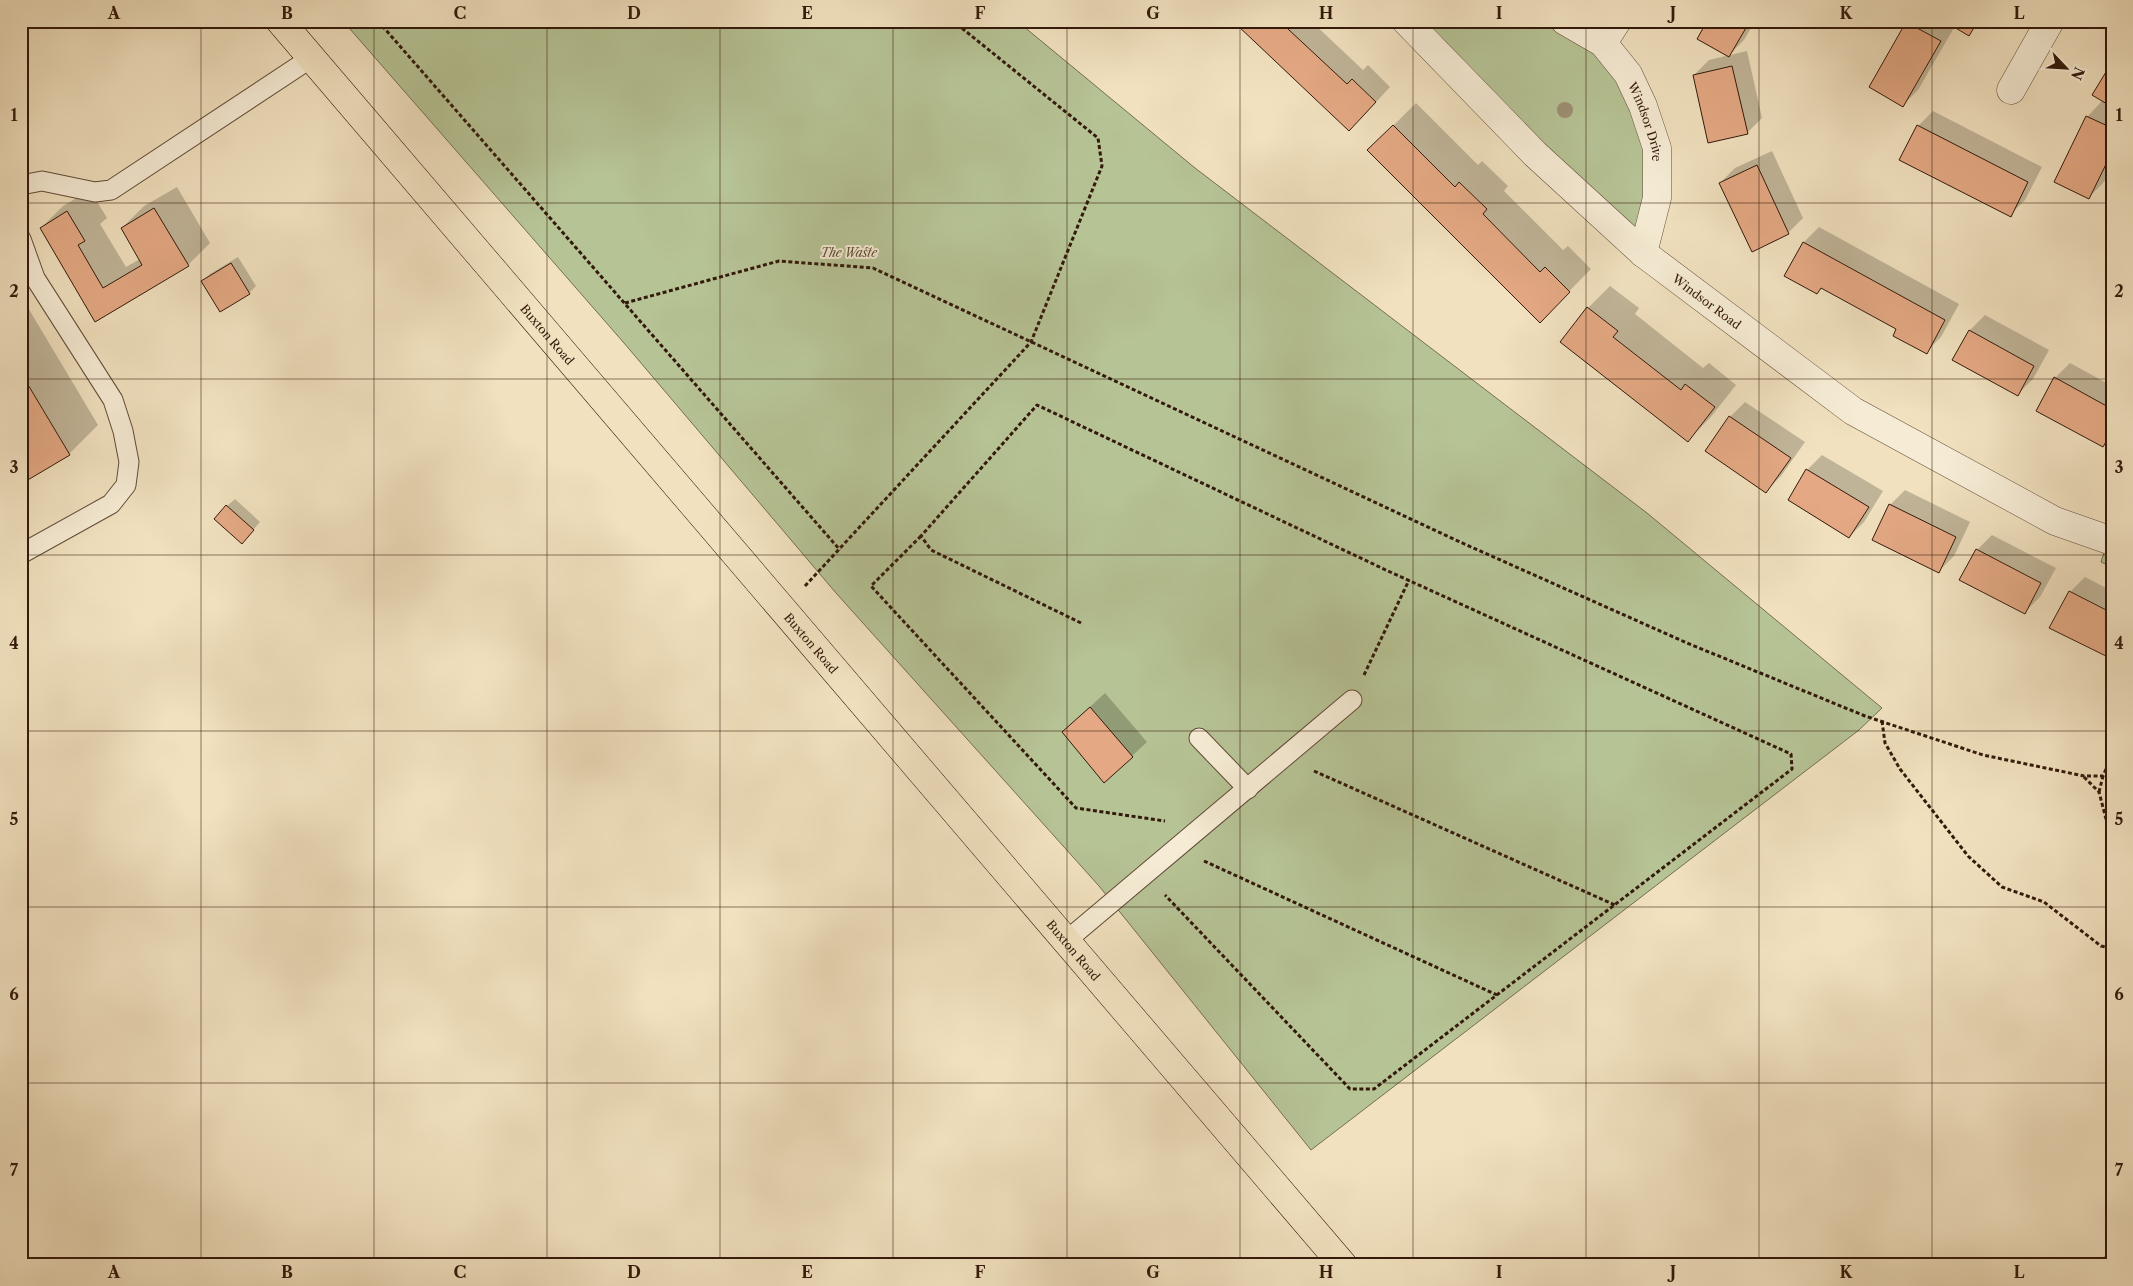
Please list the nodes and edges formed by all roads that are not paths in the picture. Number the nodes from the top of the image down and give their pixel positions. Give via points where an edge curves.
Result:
1 (280, 21) edge
2 (1565, 21) edge
3 (2050, 21) edge
4 (1408, 22) edge
5 (1610, 32) edge
6 (311, 58) junction
7 (2011, 90) dead end
8 (21, 185) edge
9 (21, 239) edge
10 (1643, 252) junction
11 (2112, 541) edge
12 (21, 554) edge
13 (1352, 700) road end
14 (1199, 738) dead end
15 (1248, 789) junction
16 (1066, 941) junction
17 (1343, 1265) edge

1 - 6 highway, Buxton Road
2 - 5 street, Windsor Drive
3 - 7 street
4 - 10 street, Windsor Road via 1535,154
5 - 10 street, Windsor Drive via 1643,106 1656,148 1657,198
6 - 8 lane via 111,190 95,192 42,181
6 - 16 highway, Buxton Road
9 - 12 lane via 35,278 113,400 129,462 126,485 112,504
10 - 11 street, Windsor Road via 1854,411 2055,521
13 - 15 lane
14 - 15 lane
15 - 16 lane
16 - 17 highway, Buxton Road

